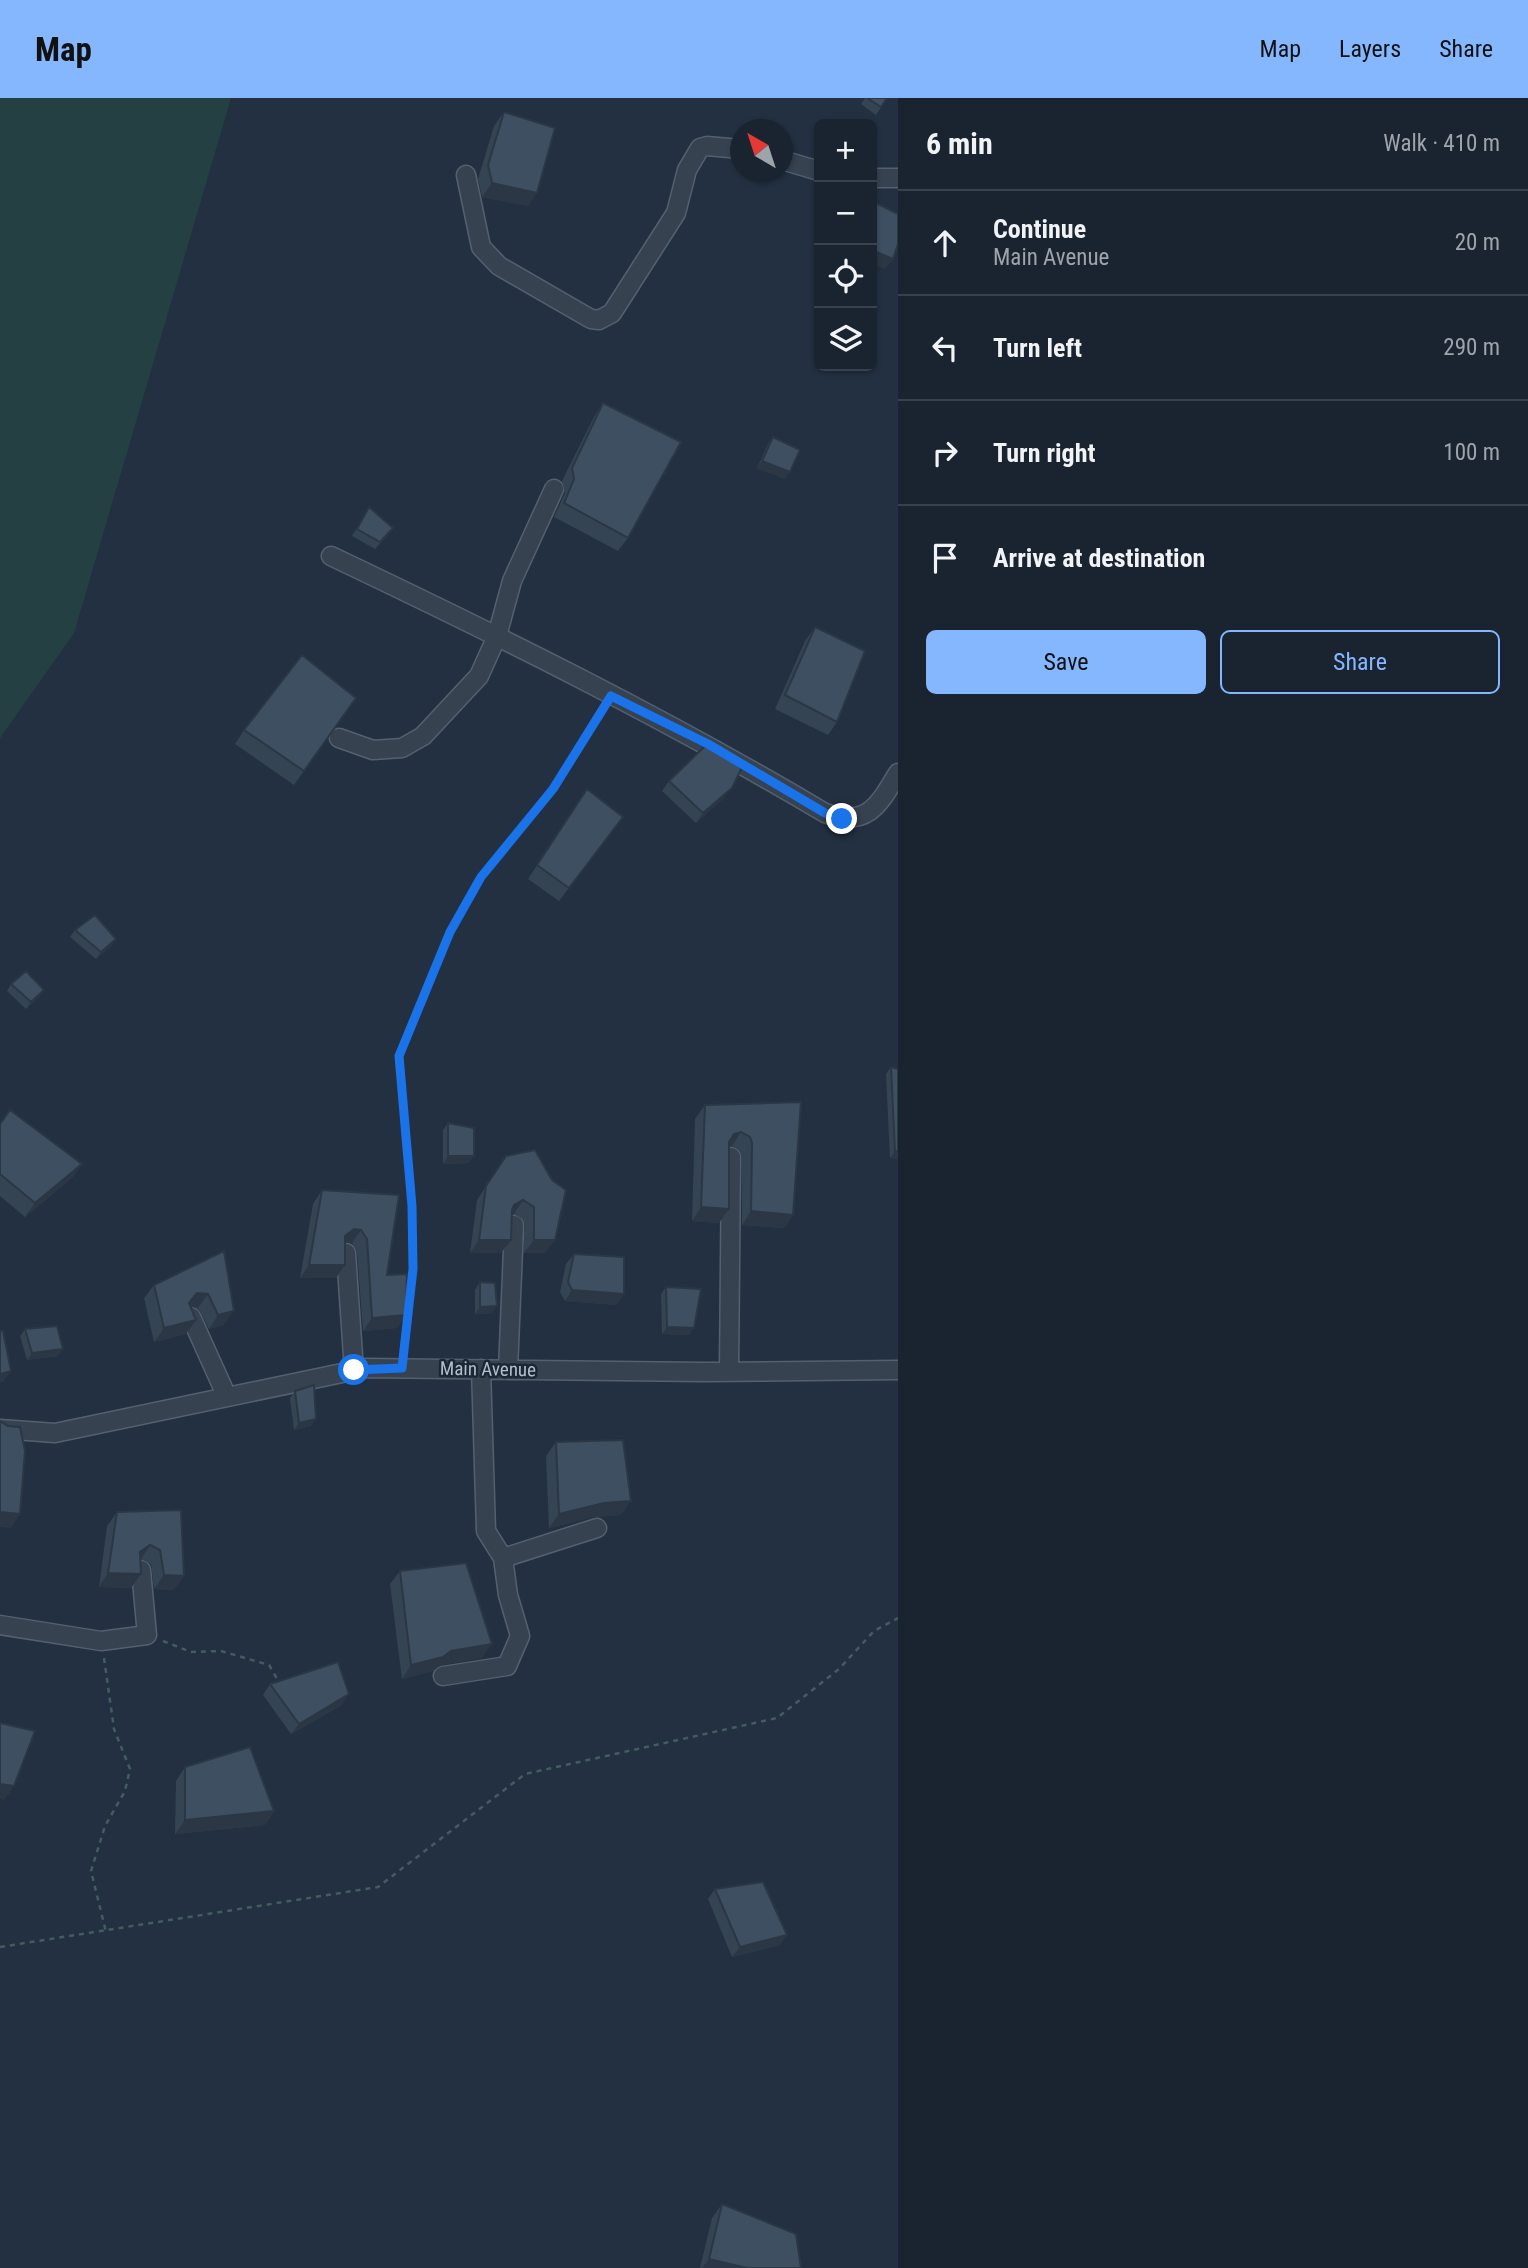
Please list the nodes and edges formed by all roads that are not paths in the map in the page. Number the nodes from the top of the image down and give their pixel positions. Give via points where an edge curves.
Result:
1 (730, 148) edge
2 (793, 163) edge
3 (814, 170) edge
4 (466, 175) dead end
5 (877, 178) edge
6 (898, 178) edge
7 (554, 489) dead end
8 (331, 556) dead end
9 (497, 636) junction
10 (339, 738) edge
11 (898, 773) edge
12 (731, 1157) edge
13 (514, 1225) edge
14 (346, 1253) edge
15 (191, 1317) edge
16 (481, 1369) junction
17 (354, 1370) junction
18 (508, 1370) junction
19 (898, 1370) edge
20 (729, 1371) junction
21 (227, 1397) junction
22 (0, 1429) edge
23 (597, 1528) dead end
24 (503, 1559) junction
25 (141, 1570) edge
26 (0, 1625) edge
27 (443, 1676) edge

1 - 4 street via 700,148 687,170 676,213 612,313 599,320 499,266 481,247
2 - 3 street
5 - 6 street
7 - 9 street via 512,582
8 - 9 street
9 - 10 street via 479,677 424,736 402,748 373,750
9 - 11 street via 842,819 858,818 872,810
12 - 20 street
13 - 18 street
14 - 17 street
15 - 21 street
16 - 17 street, Main Avenue
16 - 18 street, Main Avenue
16 - 24 street via 486,1531
17 - 21 street, Main Avenue
18 - 20 street, Main Avenue
19 - 20 street, Main Avenue
21 - 22 street, Main Avenue via 55,1433
23 - 24 street
24 - 27 street via 520,1636 506,1666
25 - 26 street via 146,1636 101,1641

